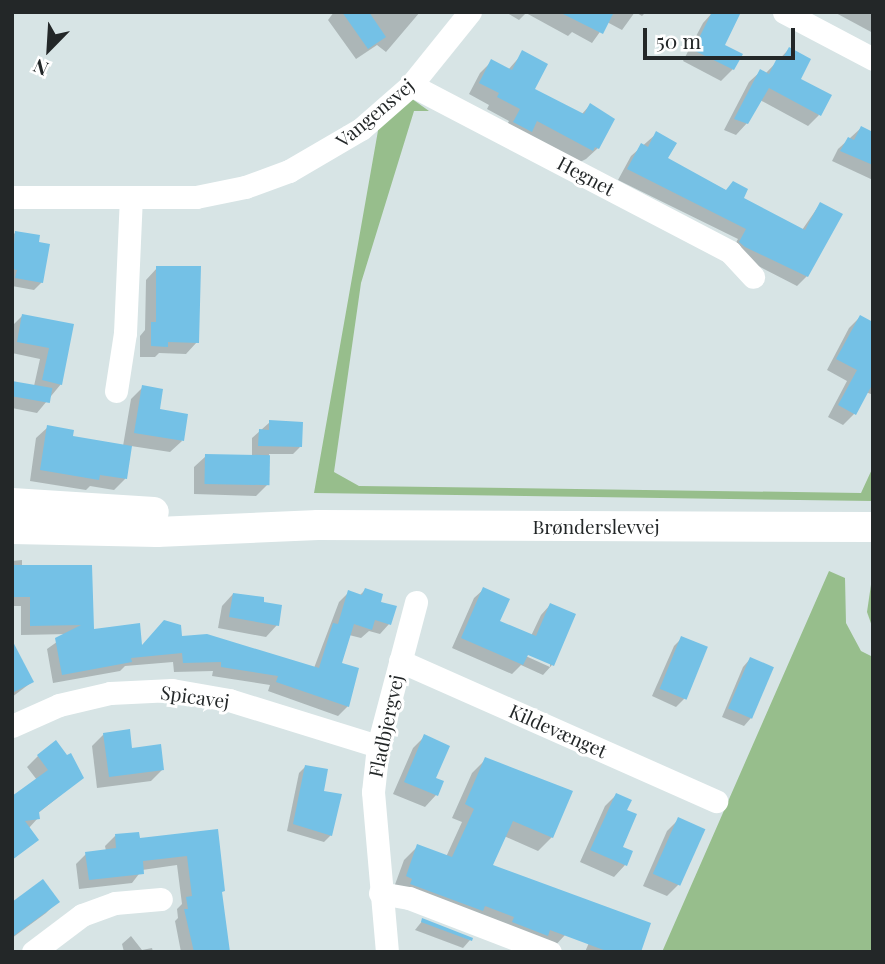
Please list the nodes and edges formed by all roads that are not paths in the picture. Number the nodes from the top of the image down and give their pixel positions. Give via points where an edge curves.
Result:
1 (470, 12) edge
2 (785, 12) edge
3 (873, 59) edge
4 (411, 85) junction
5 (12, 197) edge
6 (131, 197) junction
7 (753, 277) dead end
8 (116, 391) dead end
9 (12, 503) edge
10 (318, 525) junction
11 (873, 527) edge
12 (12, 529) edge
13 (416, 603) dead end
14 (400, 661) junction
15 (12, 726) edge
16 (378, 746) junction
17 (716, 801) dead end
18 (380, 893) junction
19 (161, 899) dead end
20 (33, 952) edge
21 (387, 952) edge
22 (550, 952) edge

1 - 4 street, Vangensvej
2 - 3 street
4 - 6 street, Vangensvej via 362,128 289,171 245,187 196,197
4 - 7 street, Hegnet via 730,251
5 - 6 street, Vangensvej
6 - 8 street via 125,333
9 - 10 main road, Brønderslevvej
10 - 11 main road, Brønderslevvej
10 - 12 main road, Brønderslevvej via 157,532
13 - 14 street, Fladbjergvej
14 - 16 street, Fladbjergvej
14 - 17 street, Kildevænget
15 - 16 street, Spicavej via 59,705 110,693 172,691 229,700
16 - 18 street, Fladbjergvej via 373,792
18 - 21 street, Fladbjergvej
18 - 22 street via 409,898
19 - 20 street via 115,903 82,915

